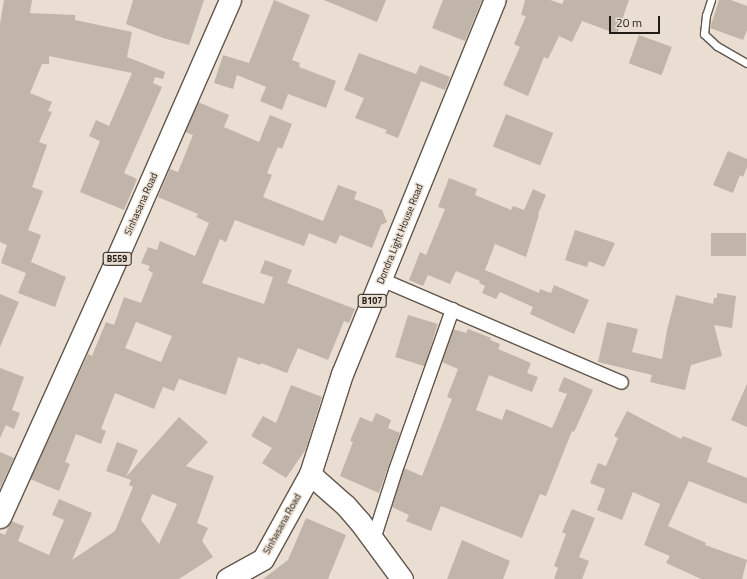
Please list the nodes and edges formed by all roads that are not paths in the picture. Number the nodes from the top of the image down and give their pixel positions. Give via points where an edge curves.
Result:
1 (230, 0) edge
2 (495, 0) edge
3 (711, 0) edge
4 (747, 63) edge
5 (381, 279) junction
6 (452, 309) junction
7 (621, 382) dead end
8 (310, 474) junction
9 (0, 517) edge
10 (373, 539) junction
11 (227, 579) edge
12 (402, 579) edge

1 - 9 main road, Sinhasana Road / B559
2 - 5 main road, Dondra Light House Road / B107
3 - 4 lane via 704,34 717,46
5 - 6 street
5 - 8 main road, Dondra Light House Road / B107 via 342,374
6 - 7 street
6 - 10 street
8 - 10 main road via 345,505
8 - 11 main road, Sinhasana Road via 263,559
10 - 12 main road

